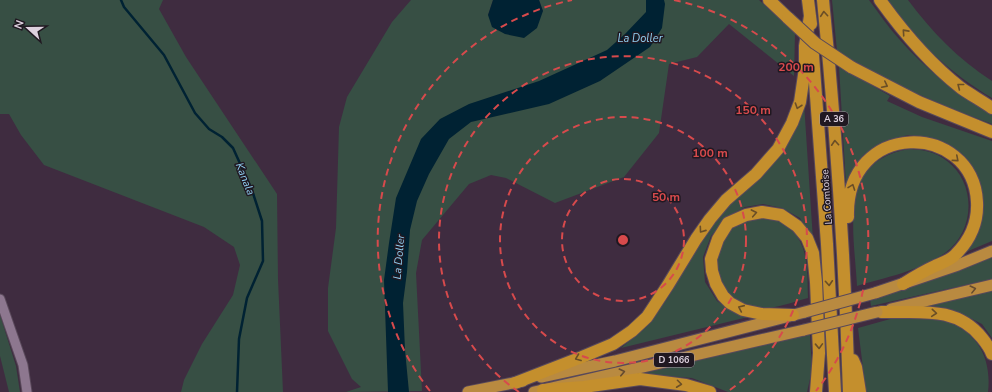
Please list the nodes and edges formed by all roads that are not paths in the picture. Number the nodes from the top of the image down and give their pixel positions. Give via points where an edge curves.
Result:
1 (769, 0) edge
2 (808, 0) edge
3 (823, 0) edge
4 (880, 0) edge
5 (810, 16) junction
6 (992, 108) edge
7 (992, 132) edge
8 (842, 238) junction
9 (992, 251) edge
10 (903, 284) junction
11 (992, 285) edge
12 (0, 299) edge
13 (879, 312) junction
14 (799, 314) junction
15 (848, 352) junction
16 (992, 354) edge
17 (515, 382) junction
18 (538, 391) edge
19 (28, 392) edge
20 (468, 392) edge
21 (710, 392) edge
22 (816, 392) edge
23 (835, 392) edge
24 (850, 392) edge
25 (860, 392) edge

1 -> 7 highway, bridge via 815,43 851,67 919,102
2 - 5 highway, La Comtoise / A 36
8 -> 3 highway, La Comtoise / A 36
6 -> 4 highway via 961,88 931,61 898,25
5 -> 17 highway via 805,46 806,68 800,102 778,149 710,219 647,317 613,344
5 -> 23 highway, La Comtoise / A 36
8 -> 10 highway via 848,226 848,205 853,183 861,168 874,154 895,144 920,142 938,147 955,157 969,175 977,196 978,209 972,232 955,256
8 - 15 highway, La Comtoise / A 36
9 - 10 highway, D 1066
10 - 14 highway, D 1066, bridge
13 -> 11 highway, D 1066
12 - 19 street via 23,365
13 -> 16 highway via 933,312 949,315 976,330
18 -> 13 highway, D 1066, bridge
14 - 17 highway, D 1066
14 -> 22 highway via 762,314 743,310 723,296 712,272 711,258 718,239 728,223 746,215 762,212 781,215 797,226 807,238 813,253 816,282 819,353
15 - 24 highway, La Comtoise / A 36
15 - 25 highway via 856,367
17 - 20 highway, D 1066
18 -> 21 highway via 640,379 686,385

